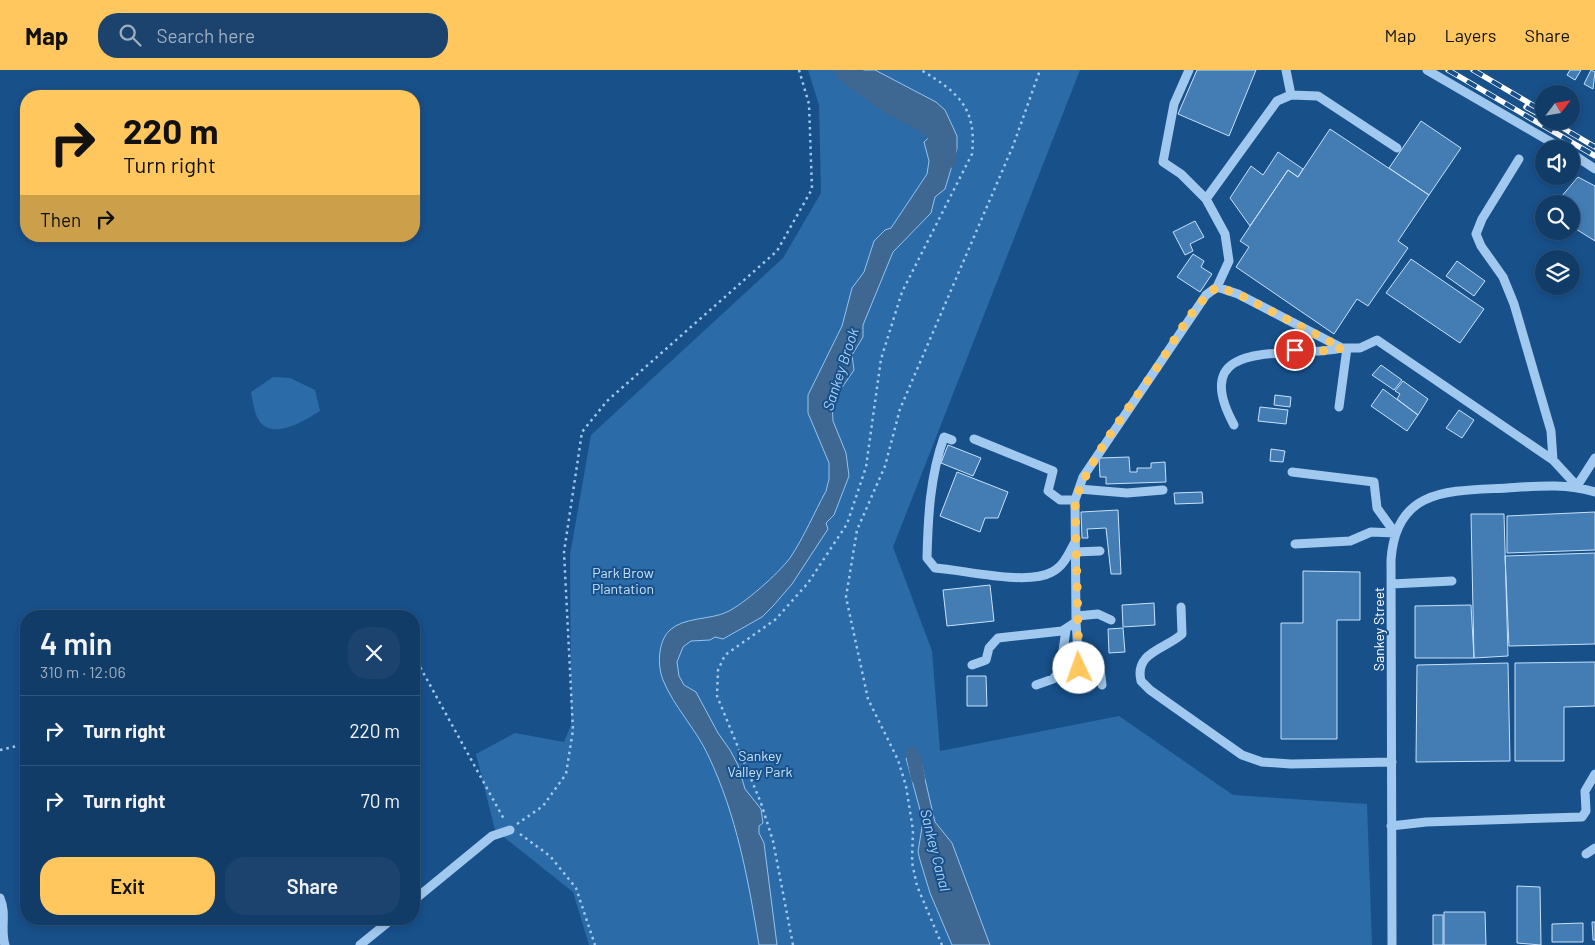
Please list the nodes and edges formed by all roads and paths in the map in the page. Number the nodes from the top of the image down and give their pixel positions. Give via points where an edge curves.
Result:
1 (799, 70) edge
2 (921, 70) edge
3 (1189, 70) edge
4 (1286, 70) edge
5 (1427, 70) edge
6 (1291, 95) junction
7 (1548, 140) edge
8 (1397, 148) dead end
9 (1518, 159) dead end
10 (1580, 159) edge
11 (1595, 168) edge
12 (1206, 198) junction
13 (1217, 287) junction
14 (1344, 348) junction
15 (1339, 407) dead end
16 (1234, 425) dead end
17 (974, 439) dead end
18 (952, 440) dead end
19 (1595, 458) edge
20 (1553, 460) junction
21 (1292, 472) dead end
22 (1577, 486) junction
23 (1079, 489) junction
24 (1162, 490) dead end
25 (1595, 492) edge
26 (1075, 500) junction
27 (1395, 533) junction
28 (1075, 542) junction
29 (1294, 544) dead end
30 (1100, 551) dead end
31 (1075, 552) junction
32 (1452, 581) dead end
33 (1392, 584) junction
34 (1182, 608) dead end
35 (1077, 619) junction
36 (1111, 620) dead end
37 (1066, 630) junction
38 (972, 665) dead end
39 (420, 667) edge
40 (1036, 685) dead end
41 (1102, 685) dead end
42 (20, 745) edge
43 (0, 750) edge
44 (1392, 762) junction
45 (1595, 774) edge
46 (1391, 826) junction
47 (510, 830) junction
48 (1595, 848) edge
49 (1586, 854) dead end
50 (420, 895) edge
51 (0, 898) edge
52 (385, 925) edge
53 (5, 945) edge
54 (360, 945) edge
55 (595, 945) edge
56 (793, 945) edge
57 (1392, 945) edge

1 - 47 path via 809,104 812,189 777,251 607,401 582,432 564,552 573,730 566,774 542,806
2 - 56 path via 945,84 963,102 971,119 972,154 902,292 881,359 866,467 858,495 847,524 808,583 776,619 725,655 718,670 717,696 761,802 773,841
3 - 12 street via 1174,104 1163,162
4 - 6 street
5 - 7 street
6 - 8 street via 1318,96
6 - 12 street via 1277,101
9 - 20 street via 1476,234 1503,277 1514,304 1551,431
10 - 11 street
12 - 13 street via 1225,234 1229,261
13 - 14 street via 1238,294
13 - 23 street via 1200,303 1089,469
14 - 15 street
14 - 16 street via 1270,352 1235,362 1225,370 1220,384 1225,409
14 - 20 street via 1360,348 1377,340
17 - 26 street via 1053,470 1048,492 1060,500
18 - 28 street via 944,437 934,464 927,558 935,568 1030,579 1052,573 1063,564
19 - 22 street
20 - 22 street
21 - 27 street via 1374,482 1378,508
22 - 25 street, Sankey Street
22 - 27 street, Sankey Street via 1446,491 1419,502 1400,522
23 - 24 street via 1127,493
23 - 26 street
26 - 28 street
27 - 29 street via 1371,532 1350,541
27 - 33 street, Sankey Street
28 - 31 street
30 - 31 street
31 - 35 street
32 - 33 street
33 - 44 street, Sankey Street
34 - 44 street via 1182,634 1146,656 1141,665 1141,681 1150,690 1242,755 1262,762
35 - 36 street via 1098,614
35 - 37 street
35 - 41 street via 1079,668 1100,668
37 - 38 street via 998,638 989,648 986,660
37 - 40 street via 1060,671 1053,680
39 - 47 path
42 - 43 path
44 - 46 street, Sankey Street
45 - 46 street via 1585,791 1586,811 1582,817
46 - 57 street, Sankey Street
47 - 50 street via 492,836
47 - 55 path via 523,835 563,870 576,888
48 - 49 street
51 - 53 street via 4,908 1,937
52 - 54 street

